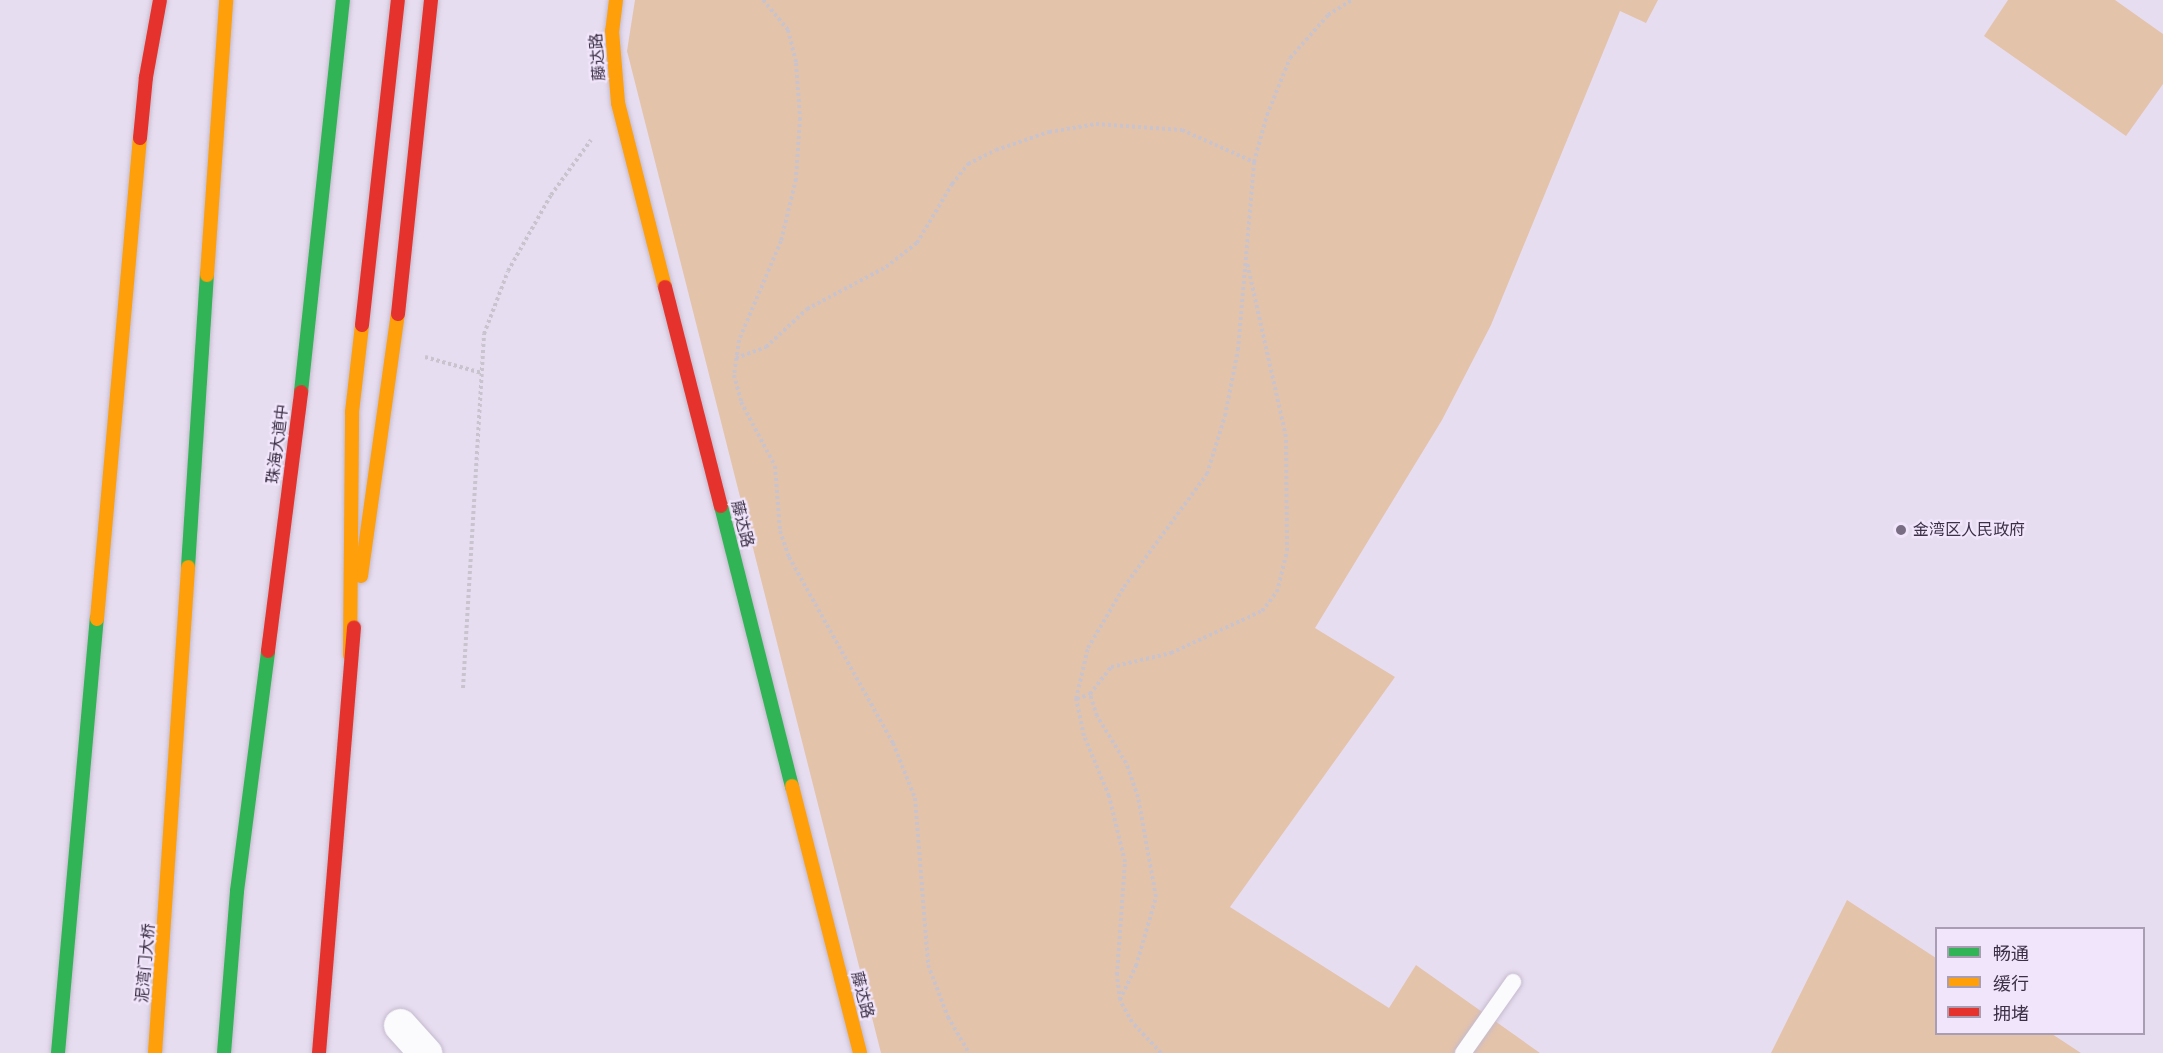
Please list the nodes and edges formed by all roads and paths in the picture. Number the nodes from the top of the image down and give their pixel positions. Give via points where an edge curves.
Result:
1 (160, 0) edge
2 (226, 0) edge
3 (343, 0) edge
4 (398, 0) edge
5 (431, 0) edge
6 (616, 0) edge
7 (763, 0) edge
8 (1352, 0) edge
9 (618, 103) junction
10 (1254, 162) junction
11 (1246, 257) junction
12 (394, 348) junction
13 (736, 358) junction
14 (482, 373) junction
15 (350, 655) junction
16 (463, 688) dead end
17 (1090, 694) junction
18 (1076, 699) junction
19 (1513, 982) dead end
20 (1120, 1000) junction
21 (400, 1025) dead end
22 (58, 1053) edge
23 (155, 1053) edge
24 (224, 1053) edge
25 (319, 1053) edge
26 (425, 1053) edge
27 (860, 1053) edge
28 (969, 1053) edge
29 (1161, 1053) edge
30 (1463, 1053) edge

1 - 22 main road via 145,89
2 - 23 main road, 泥湾门大桥
3 - 24 main road, 珠海大道中 via 298,416 237,891
4 - 15 main road via 352,412
5 - 12 main road
6 - 9 main road, 藤达路 via 612,31
7 - 13 path via 788,30 796,63 800,118 796,179 781,241 739,340
8 - 10 path via 1328,15 1290,58 1267,115
9 - 14 path via 551,195 508,271 484,334
9 - 27 main road, 藤达路
10 - 11 path
10 - 13 path via 1182,130 1096,124 1049,132 996,150 963,171 917,243 886,267 807,309 766,347
11 - 17 path via 1286,437 1287,551 1277,592 1262,611 1171,653 1112,667
11 - 18 path via 1238,350 1225,416 1207,474 1124,587 1088,648
12 - 14 path
12 - 15 main road
13 - 28 path via 734,375 741,402 775,466 780,531 789,557 893,743 915,798 928,965 948,1017
14 - 16 path
15 - 25 main road
17 - 18 path
17 - 20 path via 1097,716 1126,764 1138,797 1156,897 1136,966
18 - 20 path via 1084,736 1109,796 1125,862 1117,975
19 - 30 lane
20 - 29 path via 1131,1022
21 - 26 street

